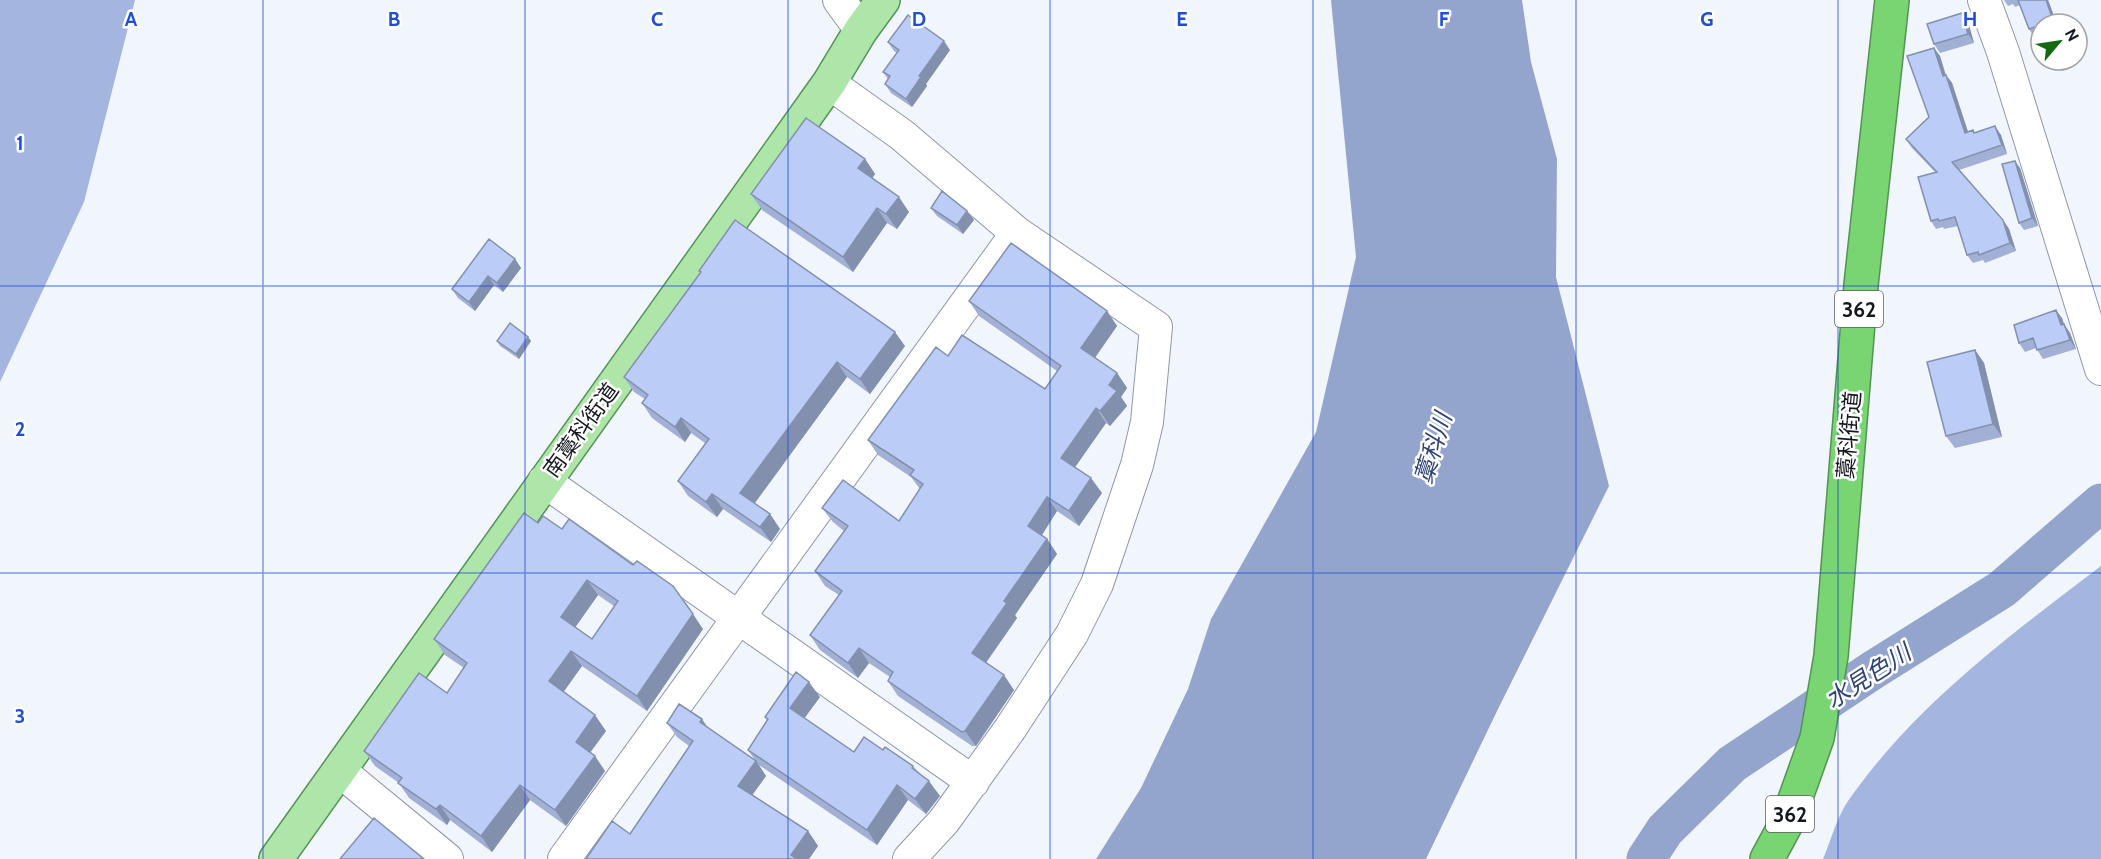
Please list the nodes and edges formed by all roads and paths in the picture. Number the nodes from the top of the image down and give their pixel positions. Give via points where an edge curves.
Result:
1 (839, 0) edge
2 (883, 0) edge
3 (1892, 0) edge
4 (1984, 0) edge
5 (861, 30) junction
6 (829, 83) junction
7 (1017, 233) junction
8 (2101, 369) edge
9 (544, 481) junction
10 (738, 618) junction
11 (340, 771) junction
12 (973, 782) junction
13 (276, 859) edge
14 (447, 859) edge
15 (564, 859) edge
16 (909, 859) edge
17 (1767, 859) edge

1 - 5 street
2 - 5 main road, 南藁科街道
3 - 17 highway, 藁科街道 / 362 via 1861,285 1826,694 1817,738 1787,822
4 - 8 street
5 - 6 main road, 南藁科街道
6 - 7 street via 902,135
6 - 9 main road, 南藁科街道
7 - 10 street
7 - 12 street via 1155,327 1155,339 1140,454 1097,584 1072,634
9 - 10 street
9 - 11 main road, 南藁科街道
10 - 12 street
10 - 15 street
11 - 13 main road, 南藁科街道
11 - 14 street
12 - 16 street

